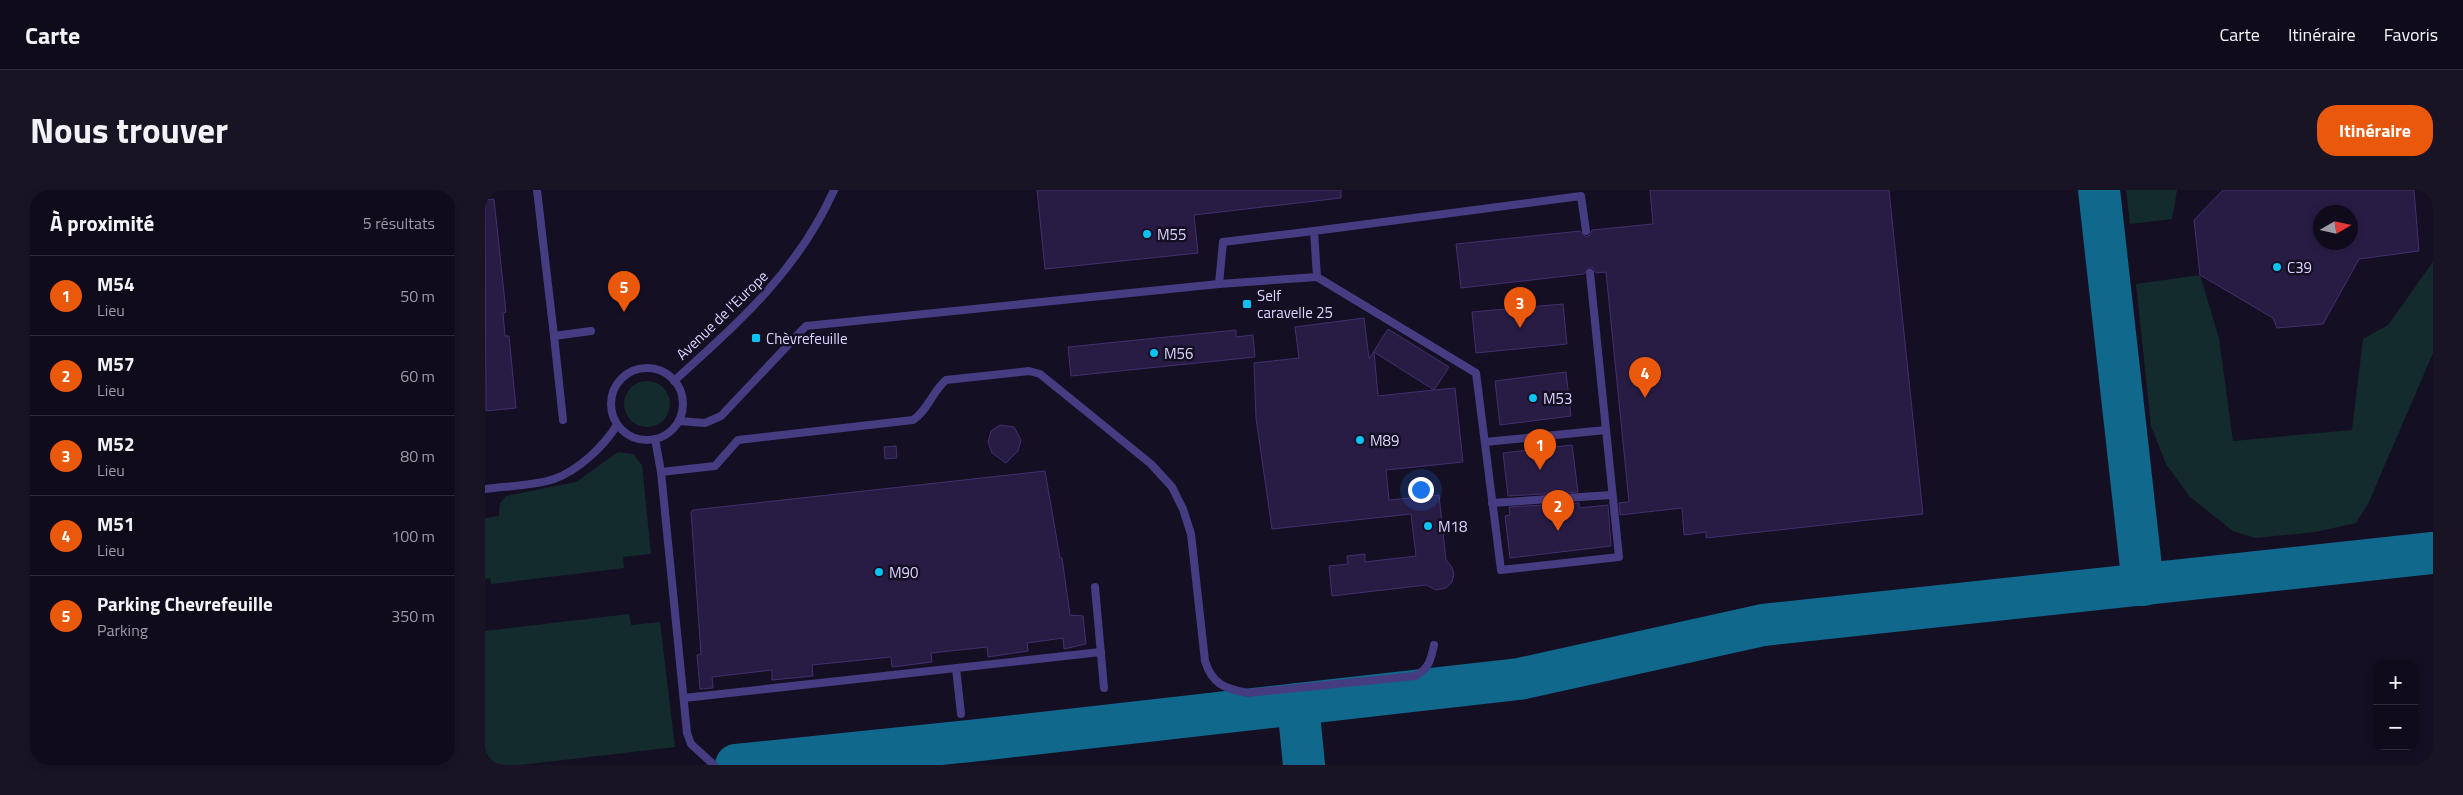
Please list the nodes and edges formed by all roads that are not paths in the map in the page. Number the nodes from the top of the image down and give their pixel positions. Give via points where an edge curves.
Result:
1 (537, 190) edge
2 (833, 190) edge
3 (1313, 231) junction
4 (1586, 231) dead end
5 (1590, 274) dead end
6 (1317, 277) junction
7 (1219, 284) junction
8 (591, 331) dead end
9 (554, 336) junction
10 (674, 381) junction
11 (563, 420) dead end
12 (679, 421) junction
13 (617, 425) junction
14 (1606, 430) junction
15 (655, 439) junction
16 (1485, 442) junction
17 (661, 472) junction
18 (485, 489) edge
19 (1611, 495) junction
20 (1492, 503) junction
21 (1095, 586) dead end
22 (1434, 645) dead end
23 (1101, 652) junction
24 (957, 668) junction
25 (1104, 688) dead end
26 (684, 698) junction
27 (961, 714) dead end
28 (714, 765) edge

1 - 9 lane
2 - 10 lane, Avenue de l'Europe via 814,227 781,276 745,316
3 - 4 lane via 1581,196
3 - 6 lane
3 - 7 lane via 1223,242
5 - 14 lane
6 - 7 lane
6 - 16 lane via 1476,373
7 - 12 lane via 806,326 721,416 705,423
8 - 9 lane
9 - 11 lane
10 - 12 lane via 683,401
10 - 13 lane via 658,369 636,369 626,374 618,382 611,398
12 - 15 lane via 665,436
13 - 15 lane via 634,438
13 - 18 lane via 609,438 553,479
14 - 16 lane
14 - 19 lane
15 - 17 lane
16 - 20 lane
17 - 22 lane via 715,466 738,440 913,420 923,414 937,388 947,380 1029,371 1040,374 1151,464 1171,487 1187,521 1205,661 1209,675 1217,683 1248,693 1415,676 1430,664
17 - 26 lane
19 - 20 lane
19 - 20 lane via 1619,558 1501,570
21 - 23 lane
23 - 24 lane
23 - 25 lane
24 - 26 lane
24 - 27 lane
26 - 28 lane via 691,744

